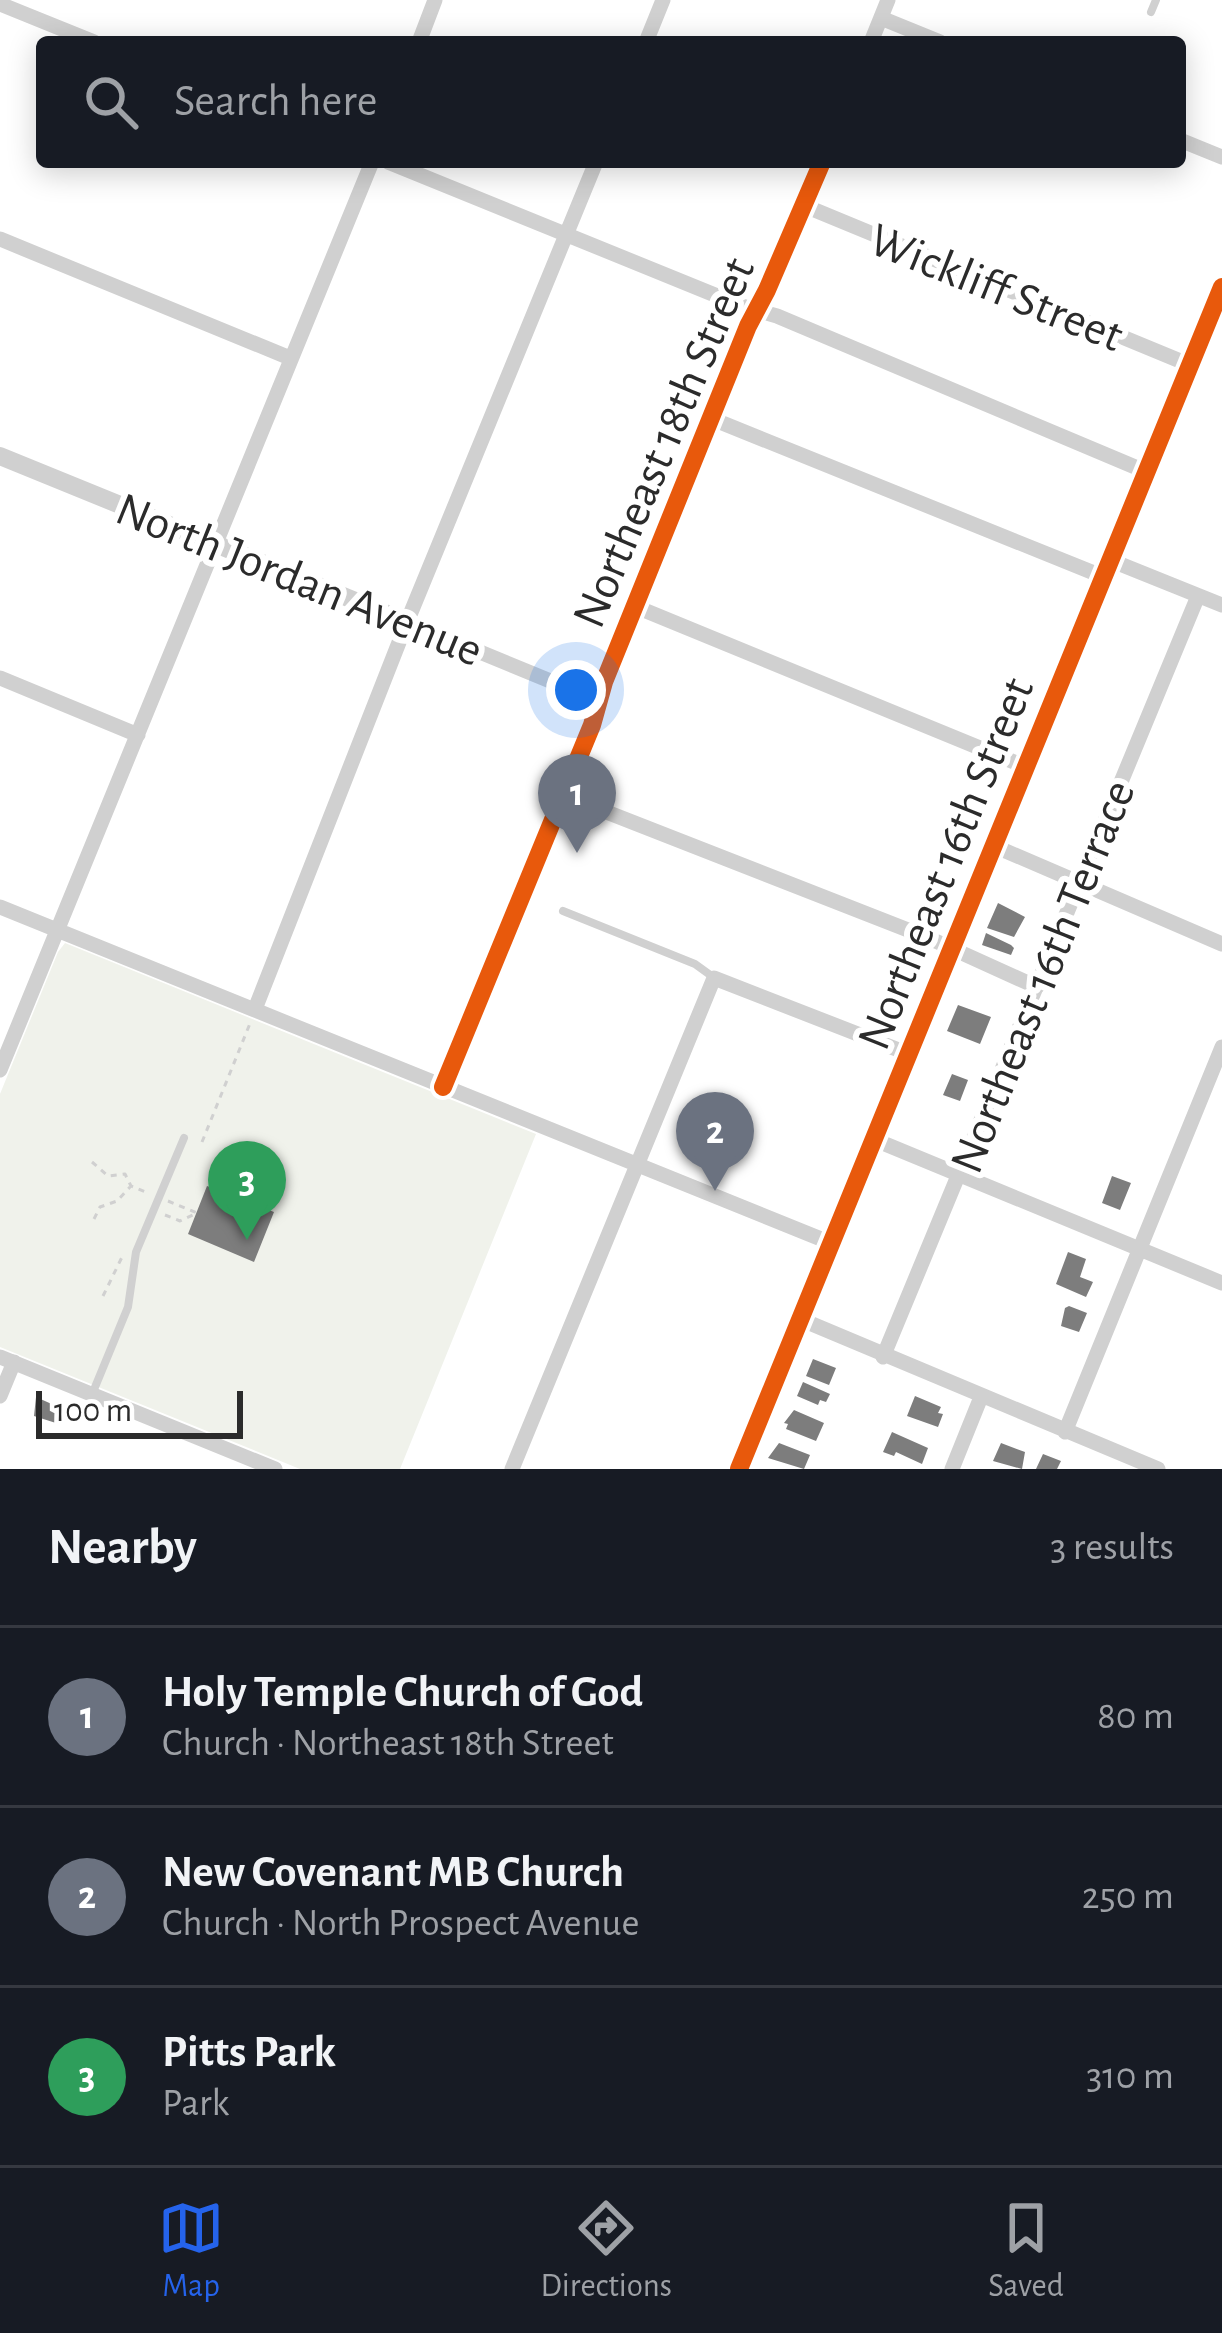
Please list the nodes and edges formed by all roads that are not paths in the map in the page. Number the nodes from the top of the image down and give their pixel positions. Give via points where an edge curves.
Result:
1 (435, 0) edge
2 (663, 0) edge
3 (888, 0) edge
4 (1156, 0) edge
5 (0, 4) edge
6 (1151, 12) dead end
7 (881, 18) junction
8 (79, 36) edge
9 (421, 36) edge
10 (648, 36) edge
11 (874, 36) edge
12 (925, 36) edge
13 (1186, 143) edge
14 (1222, 158) edge
15 (369, 168) edge
16 (403, 168) edge
17 (594, 168) edge
18 (821, 168) edge
19 (805, 206) junction
20 (566, 234) junction
21 (0, 239) edge
22 (1222, 287) edge
23 (756, 311) junction
24 (290, 358) junction
25 (1190, 365) junction
26 (710, 418) junction
27 (0, 456) edge
28 (1147, 472) junction
29 (215, 544) junction
30 (1107, 568) junction
31 (1198, 596) junction
32 (1222, 605) edge
33 (634, 606) junction
34 (407, 622) junction
35 (0, 679) edge
36 (599, 701) junction
37 (138, 735) junction
38 (1026, 767) junction
39 (563, 795) junction
40 (994, 846) junction
41 (1080, 883) junction
42 (0, 907) edge
43 (563, 911) dead end
44 (57, 931) junction
45 (1222, 944) edge
46 (951, 950) junction
47 (714, 978) junction
48 (1037, 986) junction
49 (255, 1009) junction
50 (1222, 1047) edge
51 (909, 1054) junction
52 (0, 1070) edge
53 (443, 1087) junction
54 (184, 1138) dead end
55 (874, 1139) junction
56 (636, 1167) junction
57 (960, 1174) junction
58 (831, 1243) junction
59 (1139, 1250) junction
60 (1222, 1283) edge
61 (800, 1319) junction
62 (883, 1357) junction
63 (7, 1359) edge
64 (93, 1394) junction
65 (0, 1396) edge
66 (981, 1397) junction
67 (1065, 1432) junction
68 (228, 1450) junction
69 (220, 1469) edge
70 (275, 1469) edge
71 (512, 1469) edge
72 (739, 1469) edge
73 (952, 1469) edge
74 (1158, 1469) edge

1 - 9 street
2 - 10 street
3 - 7 street
4 - 6 lane
5 - 8 street
7 - 11 street
7 - 12 street
13 - 14 street
15 - 24 street
16 - 20 street
17 - 20 street
18 - 19 street, Northeast 18th Street
19 - 23 street, Northeast 18th Street
19 - 25 street, Wickliff Street
20 - 23 street
20 - 34 street
21 - 24 street
22 - 25 street, Northeast 16th Street
23 - 26 street, Northeast 18th Street
23 - 28 street
24 - 29 street
25 - 28 street, Northeast 16th Street
26 - 30 street
26 - 33 street, Northeast 18th Street
27 - 29 street, North Jordan Avenue
28 - 30 street, Northeast 16th Street
29 - 34 street, North Jordan Avenue
29 - 37 street
30 - 31 street
30 - 38 street, Northeast 16th Street
31 - 32 street
31 - 41 street, Northeast 16th Terrace
33 - 36 street, Northeast 18th Street
33 - 38 street
34 - 36 street, North Jordan Avenue
34 - 49 street
35 - 37 street
36 - 39 street, Northeast 18th Street
37 - 44 street
38 - 40 street, Northeast 16th Street
39 - 46 street
39 - 53 street, Northeast 18th Street
40 - 41 street
40 - 46 street, Northeast 16th Street
41 - 45 street
41 - 48 street, Northeast 16th Terrace
42 - 44 street
43 - 47 lane
44 - 49 street
44 - 52 street
46 - 48 street
46 - 51 street, Northeast 16th Street
47 - 51 street
47 - 56 street
48 - 57 street, Northeast 16th Terrace
49 - 53 street
50 - 59 street
51 - 55 street, Northeast 16th Street
53 - 56 street
54 - 64 lane
55 - 57 street
55 - 58 street, Northeast 16th Street
56 - 58 street
56 - 71 street
57 - 59 street
57 - 62 street, Northeast 16th Terrace
58 - 61 street, Northeast 16th Street
59 - 60 street
59 - 67 street
61 - 62 street
61 - 72 street, Northeast 16th Street
62 - 66 street
63 - 64 street
63 - 65 street
64 - 68 street
66 - 67 street
66 - 73 street
67 - 74 street
68 - 69 street
68 - 70 street

